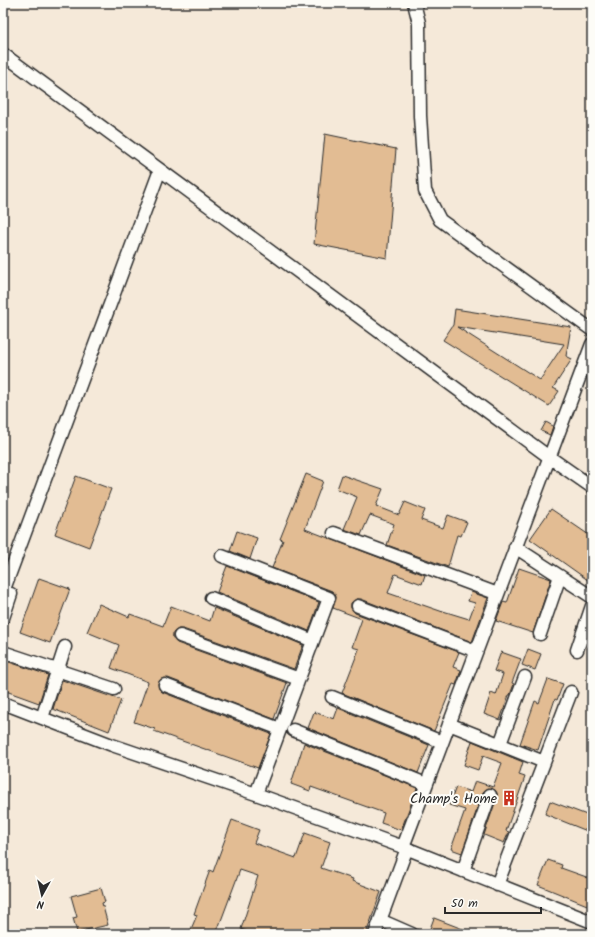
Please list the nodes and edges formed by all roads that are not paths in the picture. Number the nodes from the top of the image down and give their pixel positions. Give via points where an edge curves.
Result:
1 (414, 3) edge
2 (3, 54) edge
3 (160, 170) junction
4 (592, 330) edge
5 (592, 344) edge
6 (549, 457) junction
7 (592, 487) edge
8 (334, 533) dead end
9 (515, 547) junction
10 (222, 556) dead end
11 (560, 576) junction
12 (7, 593) edge
13 (498, 594) junction
14 (592, 597) edge
15 (211, 598) dead end
16 (358, 606) dead end
17 (592, 606) edge
18 (3, 618) edge
19 (540, 634) dead end
20 (180, 636) dead end
21 (313, 641) junction
22 (65, 646) dead end
23 (577, 650) dead end
24 (476, 651) junction
25 (3, 652) edge
26 (58, 669) junction
27 (525, 677) dead end
28 (299, 679) junction
29 (165, 685) dead end
30 (114, 689) dead end
31 (571, 692) dead end
32 (332, 697) dead end
33 (3, 703) edge
34 (42, 718) junction
35 (449, 724) junction
36 (280, 729) junction
37 (293, 730) dead end
38 (442, 742) junction
39 (500, 744) junction
40 (544, 762) junction
41 (426, 784) junction
42 (256, 794) junction
43 (490, 795) dead end
44 (405, 848) junction
45 (463, 871) junction
46 (497, 885) junction
47 (380, 920) junction
48 (592, 922) edge
49 (375, 934) edge
50 (412, 934) edge

1 - 4 street via 419,23 420,116 425,190 440,220
2 - 3 street
3 - 6 street
3 - 12 street
5 - 6 street
6 - 7 street
6 - 9 street
8 - 13 street
9 - 11 street
9 - 13 street
10 - 21 street via 329,598
11 - 14 street
11 - 19 street
12 - 18 street
13 - 24 street
15 - 21 street
16 - 24 street
17 - 23 street
20 - 28 street
21 - 28 street
22 - 26 street
24 - 35 street
25 - 26 street
26 - 30 street
26 - 34 street
27 - 39 street
28 - 36 street
29 - 36 street
31 - 40 street
32 - 38 street
33 - 34 street
34 - 42 street via 112,745
35 - 38 street
35 - 39 street
36 - 42 street
37 - 41 street
38 - 41 street
39 - 40 street
40 - 46 street
41 - 44 street
42 - 44 street
43 - 45 street
44 - 45 street
44 - 47 street
45 - 46 street
46 - 48 street
47 - 49 street
47 - 50 street

